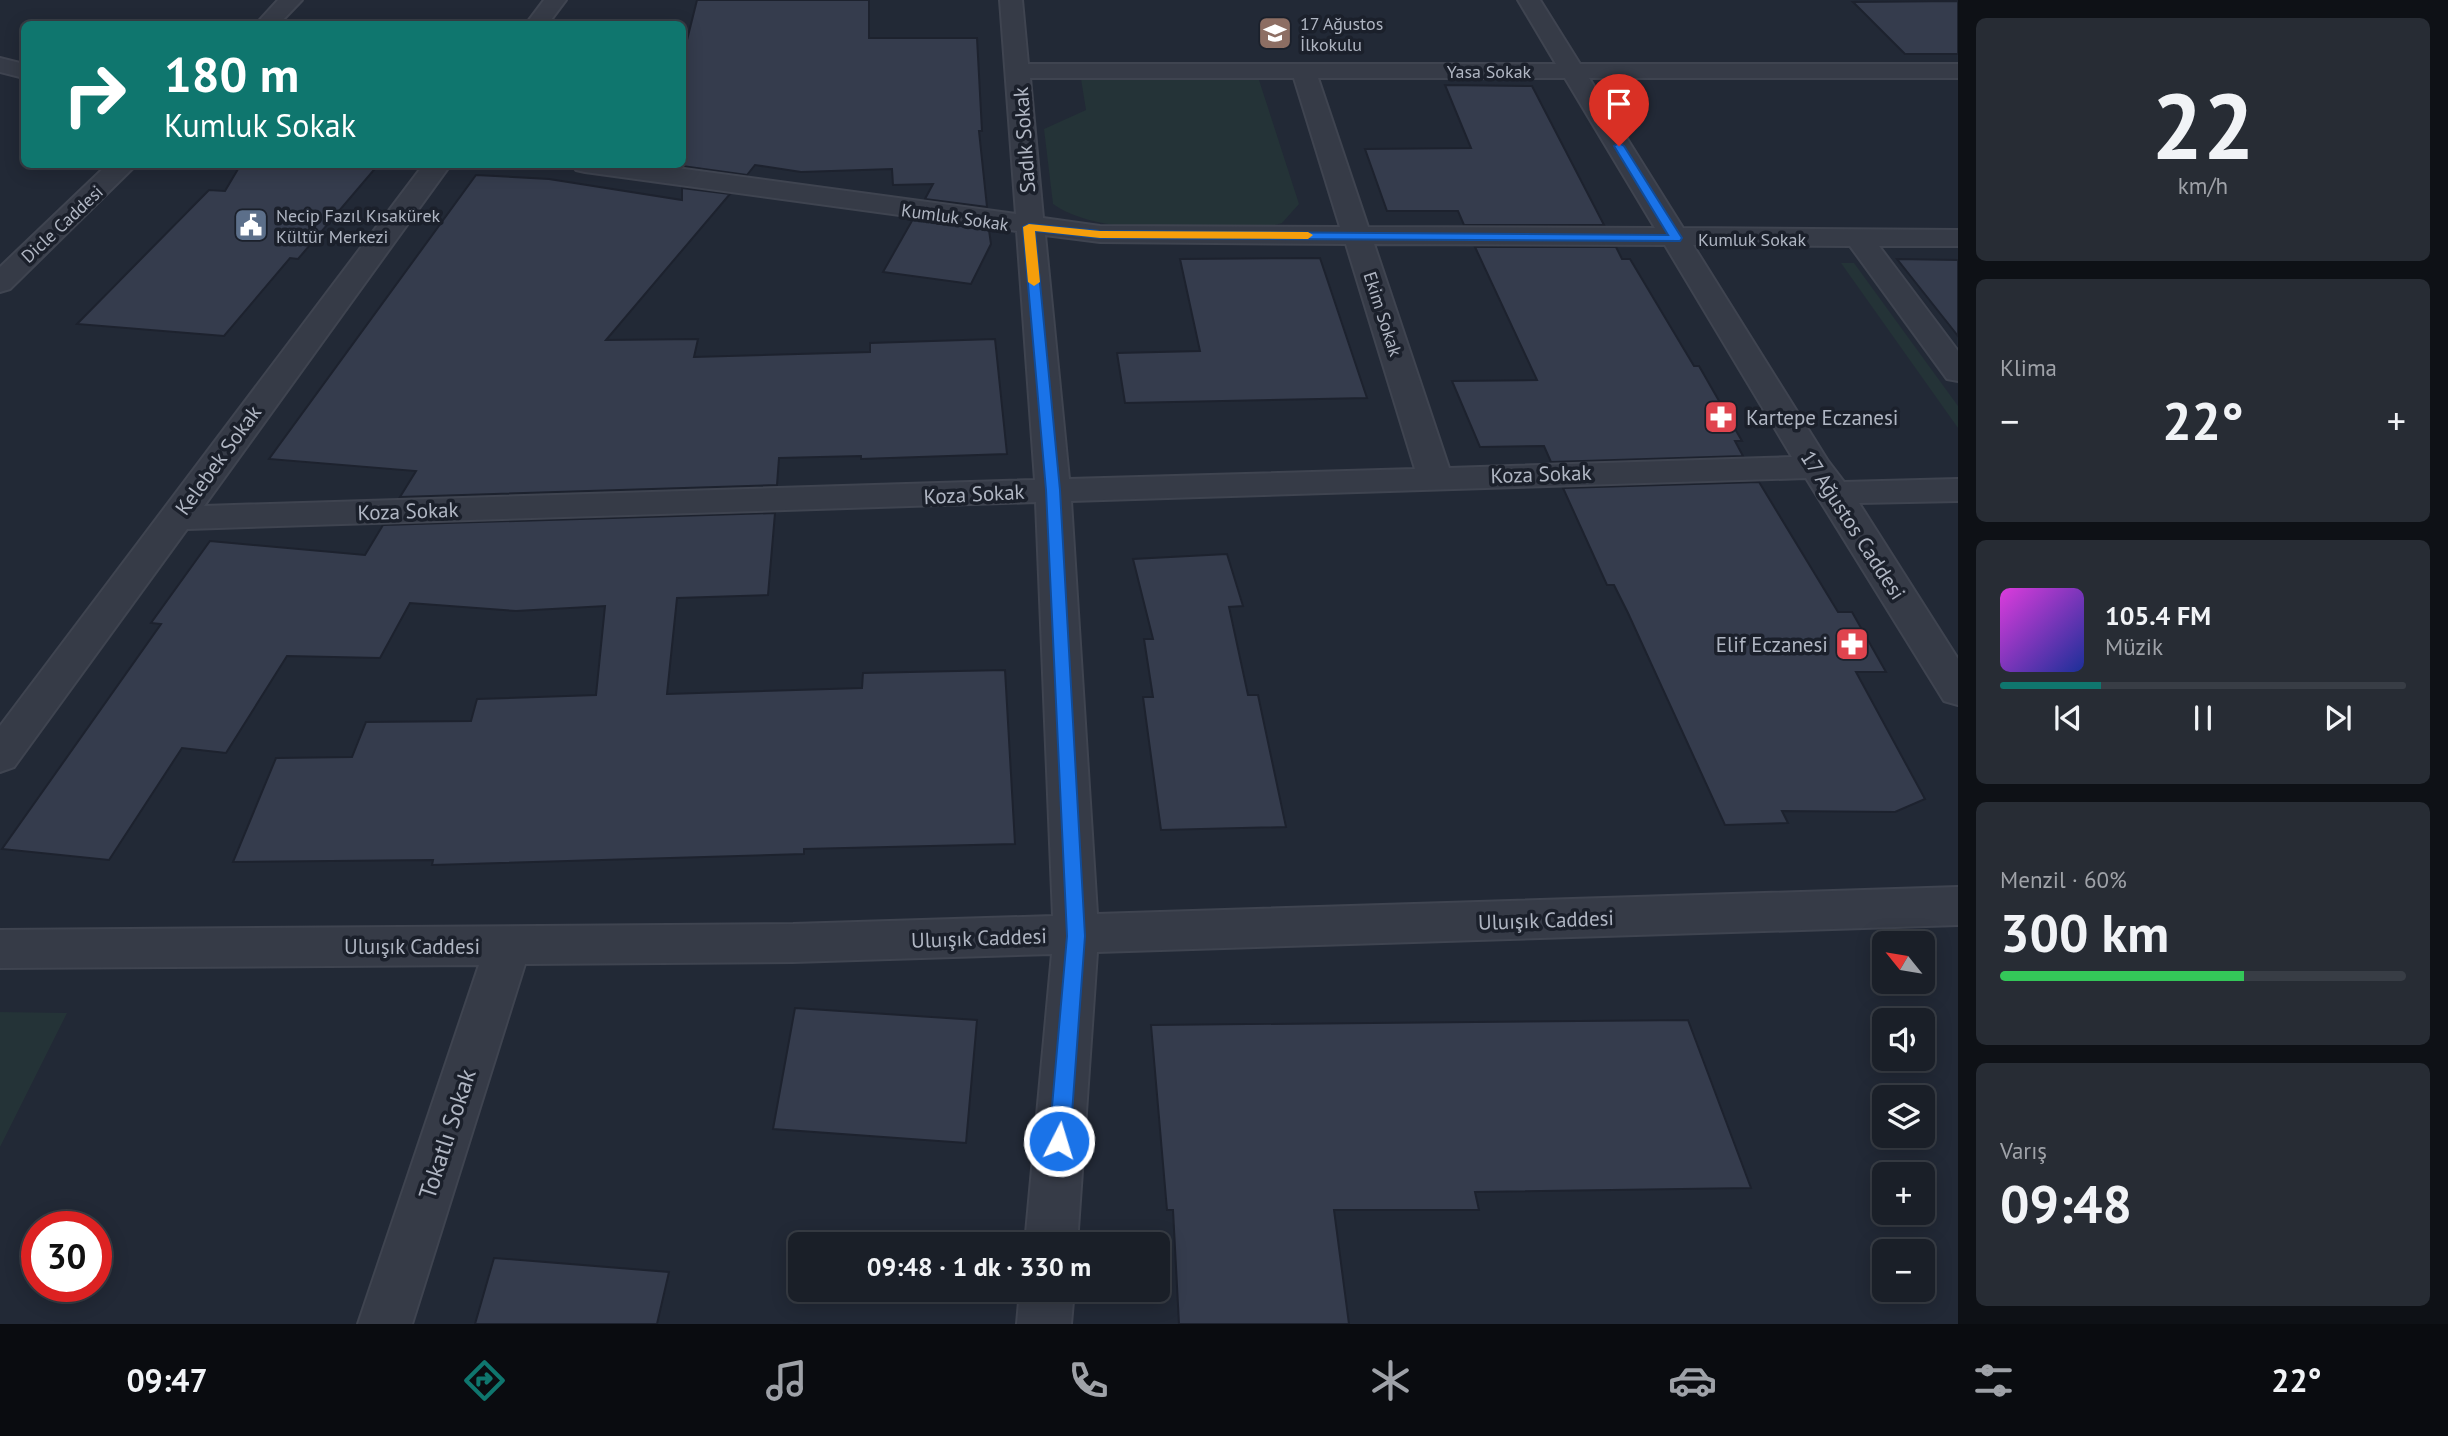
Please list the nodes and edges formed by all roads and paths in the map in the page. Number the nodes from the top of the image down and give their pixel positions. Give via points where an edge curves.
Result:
1 (291, 0) edge
2 (555, 0) edge
3 (1011, 0) edge
4 (1507, 0) edge
5 (1529, 0) edge
6 (270, 21) edge
7 (539, 21) edge
8 (0, 65) edge
9 (21, 70) edge
10 (1019, 71) junction
11 (1304, 71) junction
12 (1573, 71) junction
13 (1958, 71) edge
14 (120, 168) edge
15 (435, 168) edge
16 (613, 168) edge
17 (1029, 227) junction
18 (1357, 235) junction
19 (1676, 238) junction
20 (1958, 238) edge
21 (1859, 239) junction
22 (0, 283) edge
23 (1958, 372) edge
24 (1435, 477) junction
25 (1825, 480) junction
26 (1053, 490) junction
27 (1958, 490) edge
28 (175, 518) junction
29 (1958, 691) edge
30 (0, 756) edge
31 (1958, 906) edge
32 (1076, 936) junction
33 (508, 945) junction
34 (0, 949) edge
35 (1052, 1232) edge
36 (1046, 1302) edge
37 (385, 1324) edge
38 (1044, 1324) edge

1 - 6 street
2 - 7 street
3 - 10 street, Sadık Sokak
4 - 12 street, 17 Ağustos Caddesi
5 - 12 street, 17 Ağustos Caddesi
8 - 9 street
10 - 11 street, Yasa Sokak
10 - 17 street, Sadık Sokak
11 - 12 street, Yasa Sokak
11 - 18 street, Ekim Sokak
12 - 13 street, Yasa Sokak
12 - 19 street, 17 Ağustos Caddesi
14 - 22 street, Dicle Caddesi
15 - 28 street, Kelebek Sokak
16 - 17 street, Kumluk Sokak
17 - 18 street, Kumluk Sokak via 1100,234
17 - 26 street, Sadık Sokak
18 - 19 street, Kumluk Sokak
18 - 24 street, Ekim Sokak
19 - 21 street, Kumluk Sokak
19 - 25 street, 17 Ağustos Caddesi
20 - 21 street, Kumluk Sokak
21 - 23 street
24 - 25 street, Koza Sokak
24 - 26 street, Koza Sokak
25 - 27 street, Koza Sokak
25 - 29 street, 17 Ağustos Caddesi
26 - 28 street, Koza Sokak
26 - 32 street, Sadık Sokak
28 - 30 street, Kelebek Sokak
31 - 32 street, Uluışık Caddesi
32 - 33 street, Uluışık Caddesi
32 - 35 street, Sadık Sokak
33 - 34 street, Uluışık Caddesi
33 - 37 street, Tokatlı Sokak
36 - 38 street

